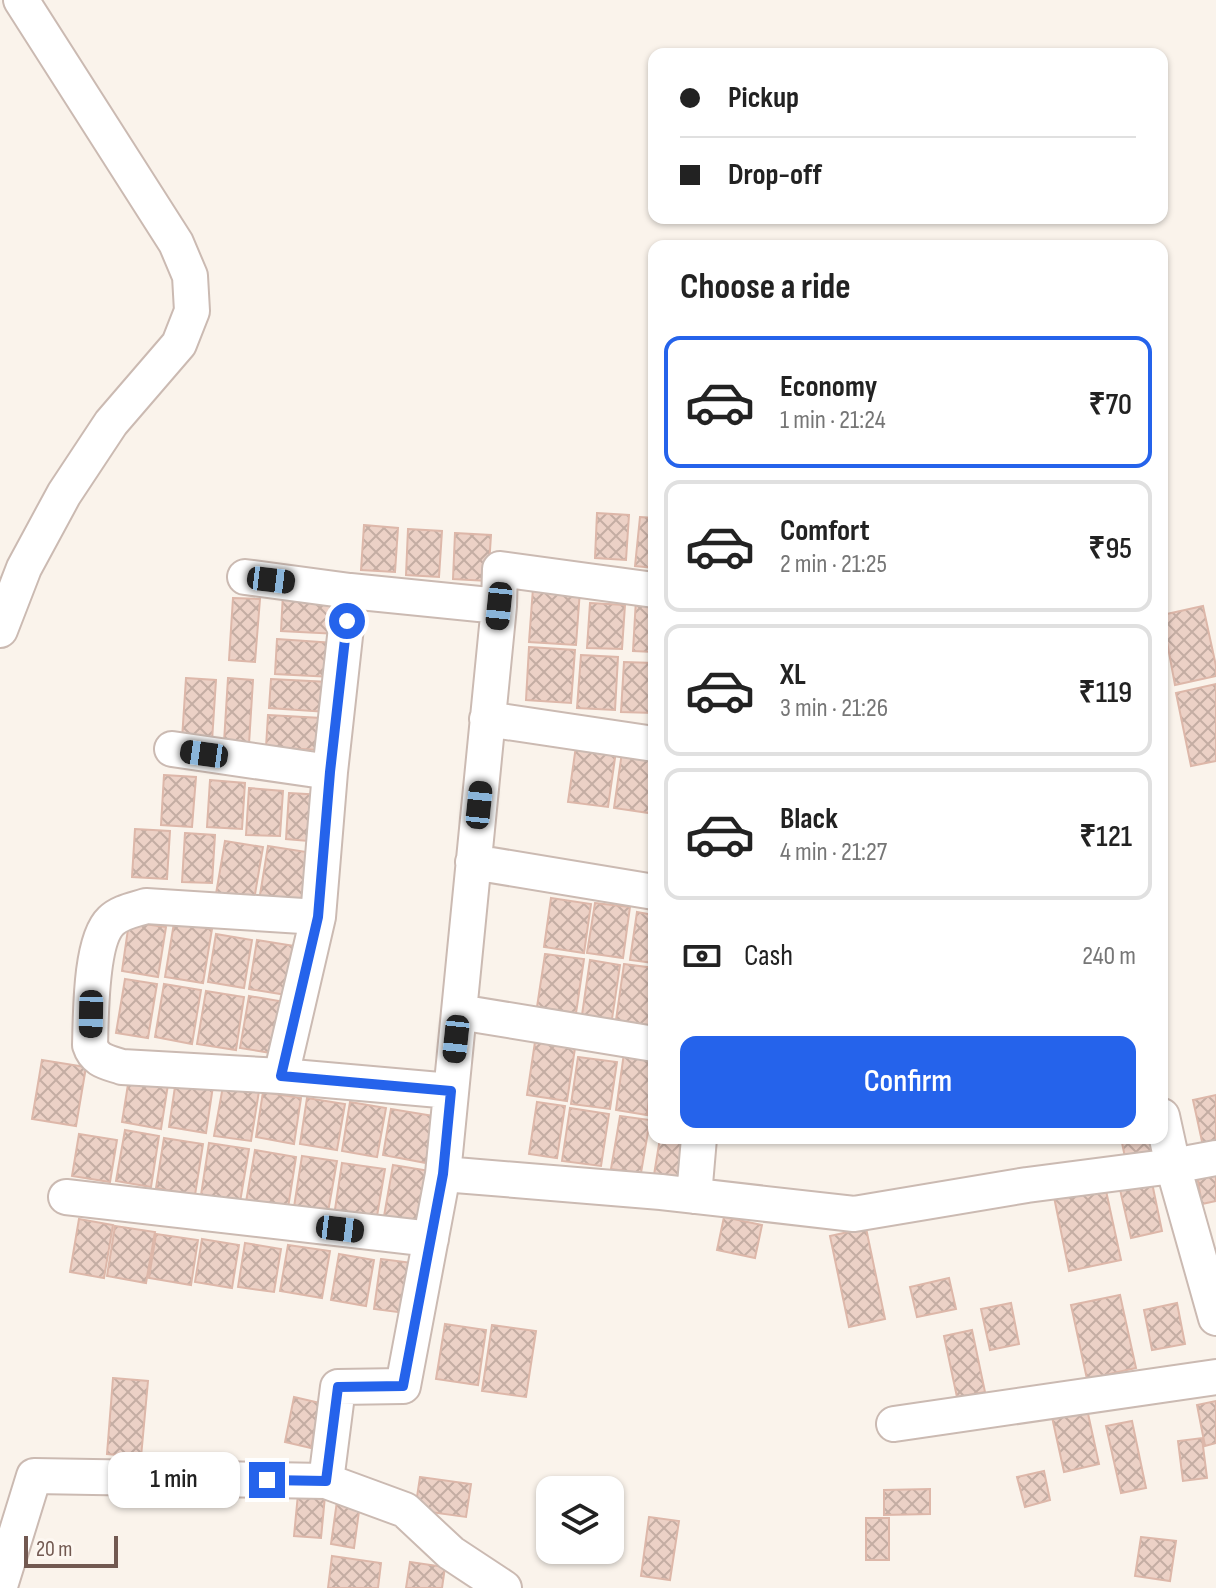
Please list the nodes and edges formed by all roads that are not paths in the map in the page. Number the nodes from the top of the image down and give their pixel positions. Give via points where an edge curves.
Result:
1 (21, 0) edge
2 (245, 577) dead end
3 (648, 589) edge
4 (350, 591) junction
5 (499, 606) junction
6 (0, 630) edge
7 (487, 719) junction
8 (648, 743) edge
9 (172, 749) dead end
10 (330, 772) junction
11 (473, 862) junction
12 (648, 891) edge
13 (318, 917) junction
14 (459, 1012) junction
15 (648, 1043) edge
16 (281, 1076) junction
17 (451, 1091) junction
18 (1168, 1143) edge
19 (698, 1144) edge
20 (1216, 1158) edge
21 (1173, 1166) junction
22 (443, 1174) junction
23 (694, 1196) junction
24 (66, 1197) dead end
25 (431, 1239) junction
26 (1216, 1318) edge
27 (1216, 1377) edge
28 (894, 1424) dead end
29 (326, 1481) junction
30 (0, 1586) edge
31 (504, 1588) edge

1 - 6 street via 176,243 190,276 192,311 179,344 111,423 64,494 24,568
2 - 4 street
3 - 5 street via 500,569
4 - 5 street
4 - 10 street
5 - 7 street
7 - 8 street
7 - 11 street
9 - 10 street
10 - 13 street
11 - 12 street
11 - 14 street
13 - 16 street
13 - 16 street via 146,906 110,922 91,983 90,1045 99,1060 122,1067
14 - 15 street
14 - 17 street
16 - 17 street
17 - 22 street
18 - 21 street
19 - 23 street
20 - 21 street
21 - 23 street via 854,1214
21 - 26 street
22 - 23 street
22 - 25 street
24 - 25 street
25 - 29 street via 403,1386 338,1387
27 - 28 street
29 - 30 street via 34,1476
29 - 31 street via 405,1510 451,1553

